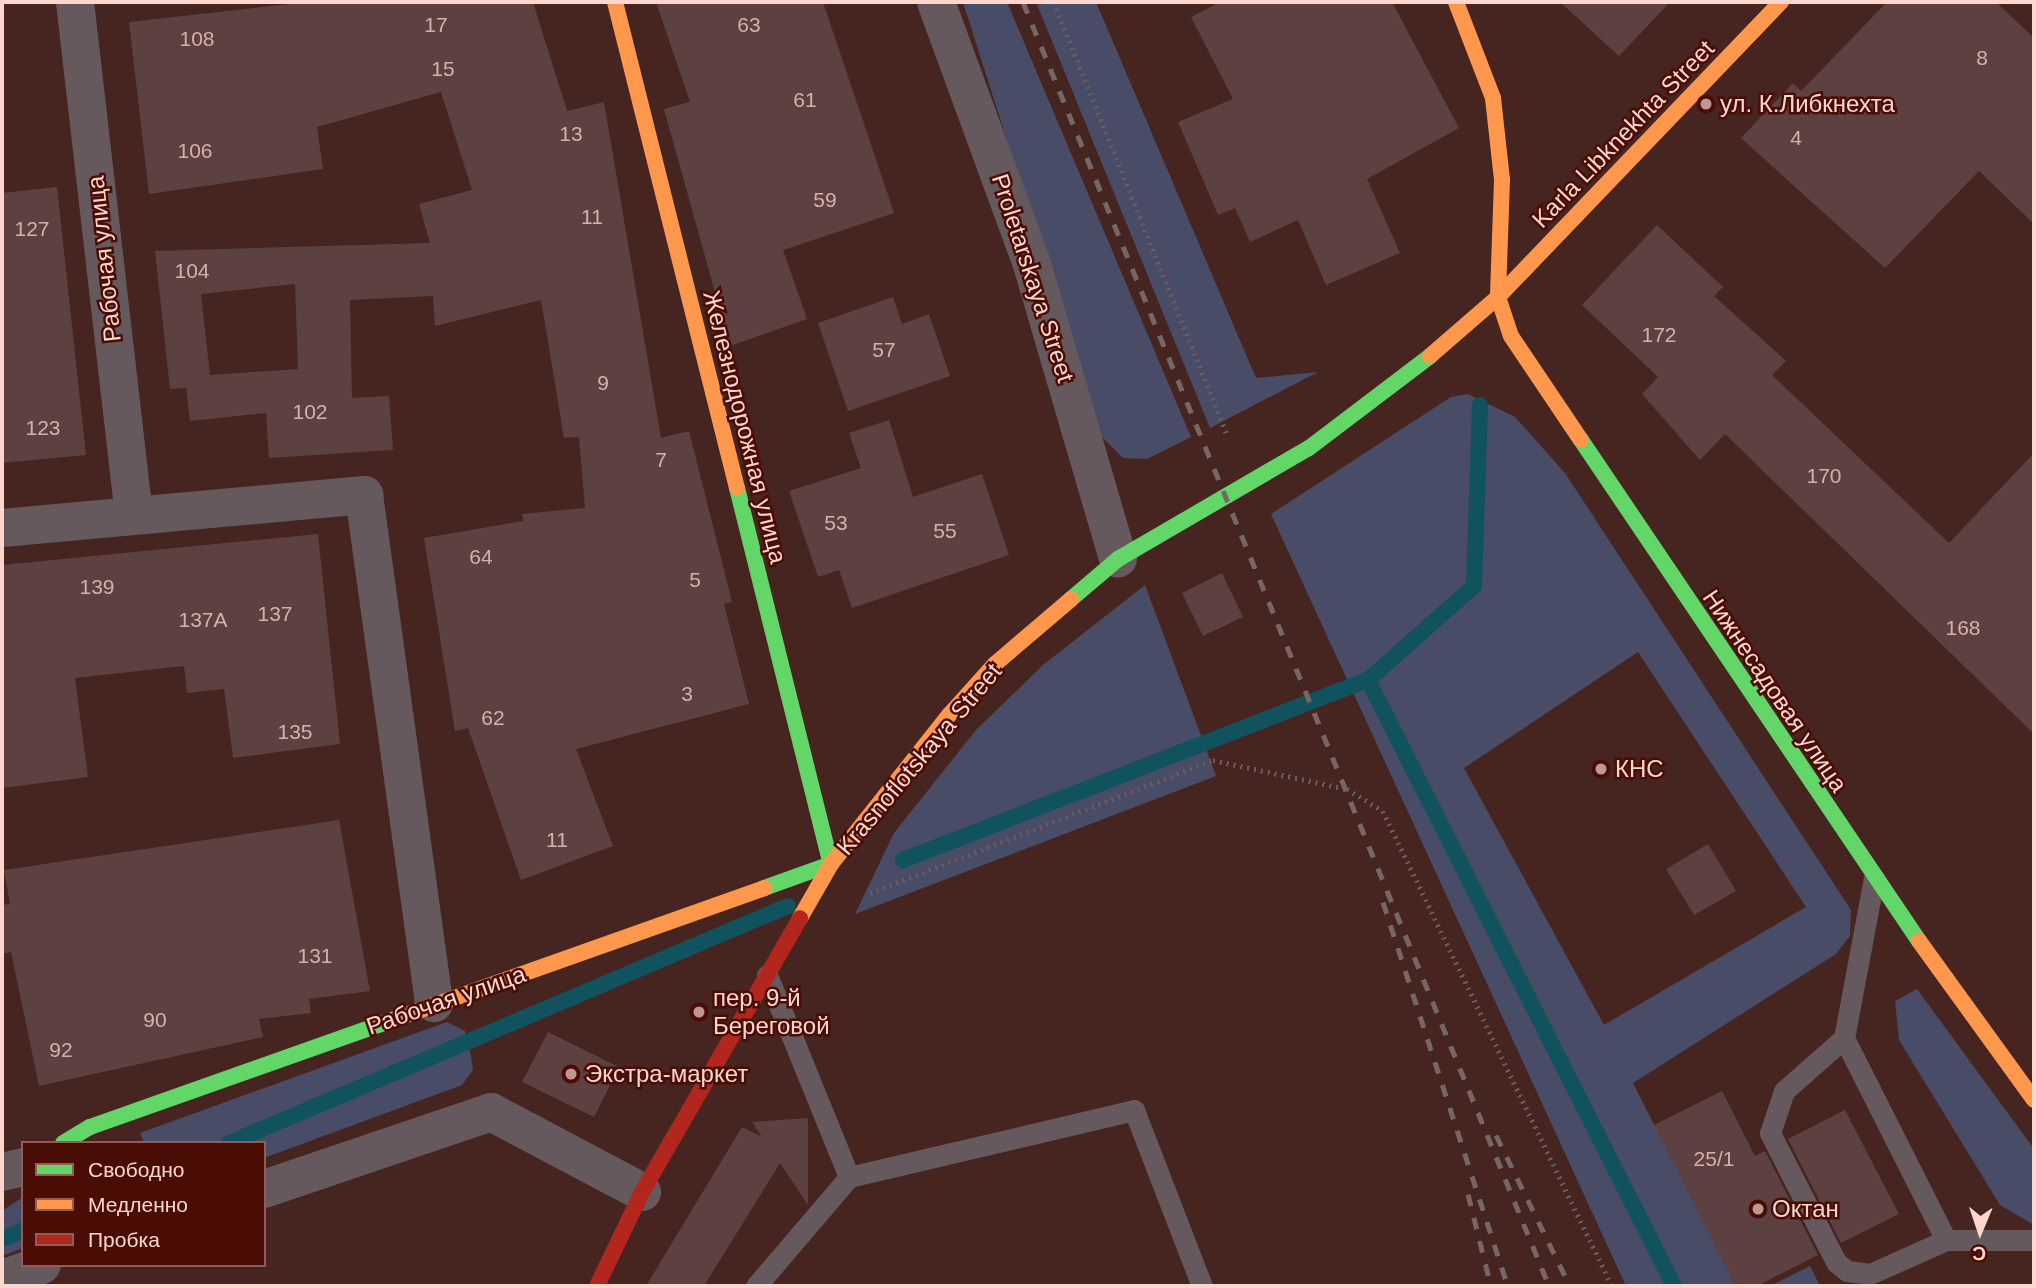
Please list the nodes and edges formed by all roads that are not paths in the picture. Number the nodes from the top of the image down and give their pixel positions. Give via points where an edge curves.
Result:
1 (75, 2) edge
2 (615, 2) edge
3 (936, 2) edge
4 (1456, 2) edge
5 (1781, 2) edge
6 (1498, 297) junction
7 (134, 516) junction
8 (2, 528) edge
9 (1118, 559) junction
10 (831, 864) junction
11 (1874, 878) junction
12 (767, 975) junction
13 (435, 1003) junction
14 (1844, 1038) junction
15 (2034, 1100) edge
16 (66, 1141) edge
17 (21, 1167) edge
18 (2, 1172) edge
19 (849, 1177) junction
20 (266, 1188) edge
21 (642, 1192) junction
22 (1946, 1240) junction
23 (2034, 1240) edge
24 (36, 1267) edge
25 (2, 1279) edge
26 (597, 1286) edge
27 (757, 1286) edge
28 (1202, 1286) edge

1 - 7 street, Рабочая улица
2 - 10 street, Железнодорожная улица
3 - 9 street, Proletarskaya Street via 1031,261
4 - 6 street via 1493,97 1502,180
5 - 6 street, Karla Libknekhta Street
6 - 9 street, Krasnoflotskaya Street via 1351,422
6 - 11 street, Нижнесадовая улица via 1528,368
7 - 8 street
7 - 13 street via 364,495
9 - 10 street, Krasnoflotskaya Street via 977,684
10 - 12 street, Krasnoflotskaya Street
10 - 13 street, Рабочая улица
11 - 14 lane
11 - 15 street, Нижнесадовая улица
12 - 19 lane
12 - 21 street, Krasnoflotskaya Street
13 - 16 street, Рабочая улица via 90,1127
14 - 22 lane
14 - 22 lane via 1784,1091 1770,1133 1836,1262 1847,1271 1870,1275
17 - 18 street
19 - 27 lane
19 - 28 lane via 1135,1110
20 - 21 street via 491,1112
21 - 26 street, Krasnoflotskaya Street
22 - 23 lane
24 - 25 street

